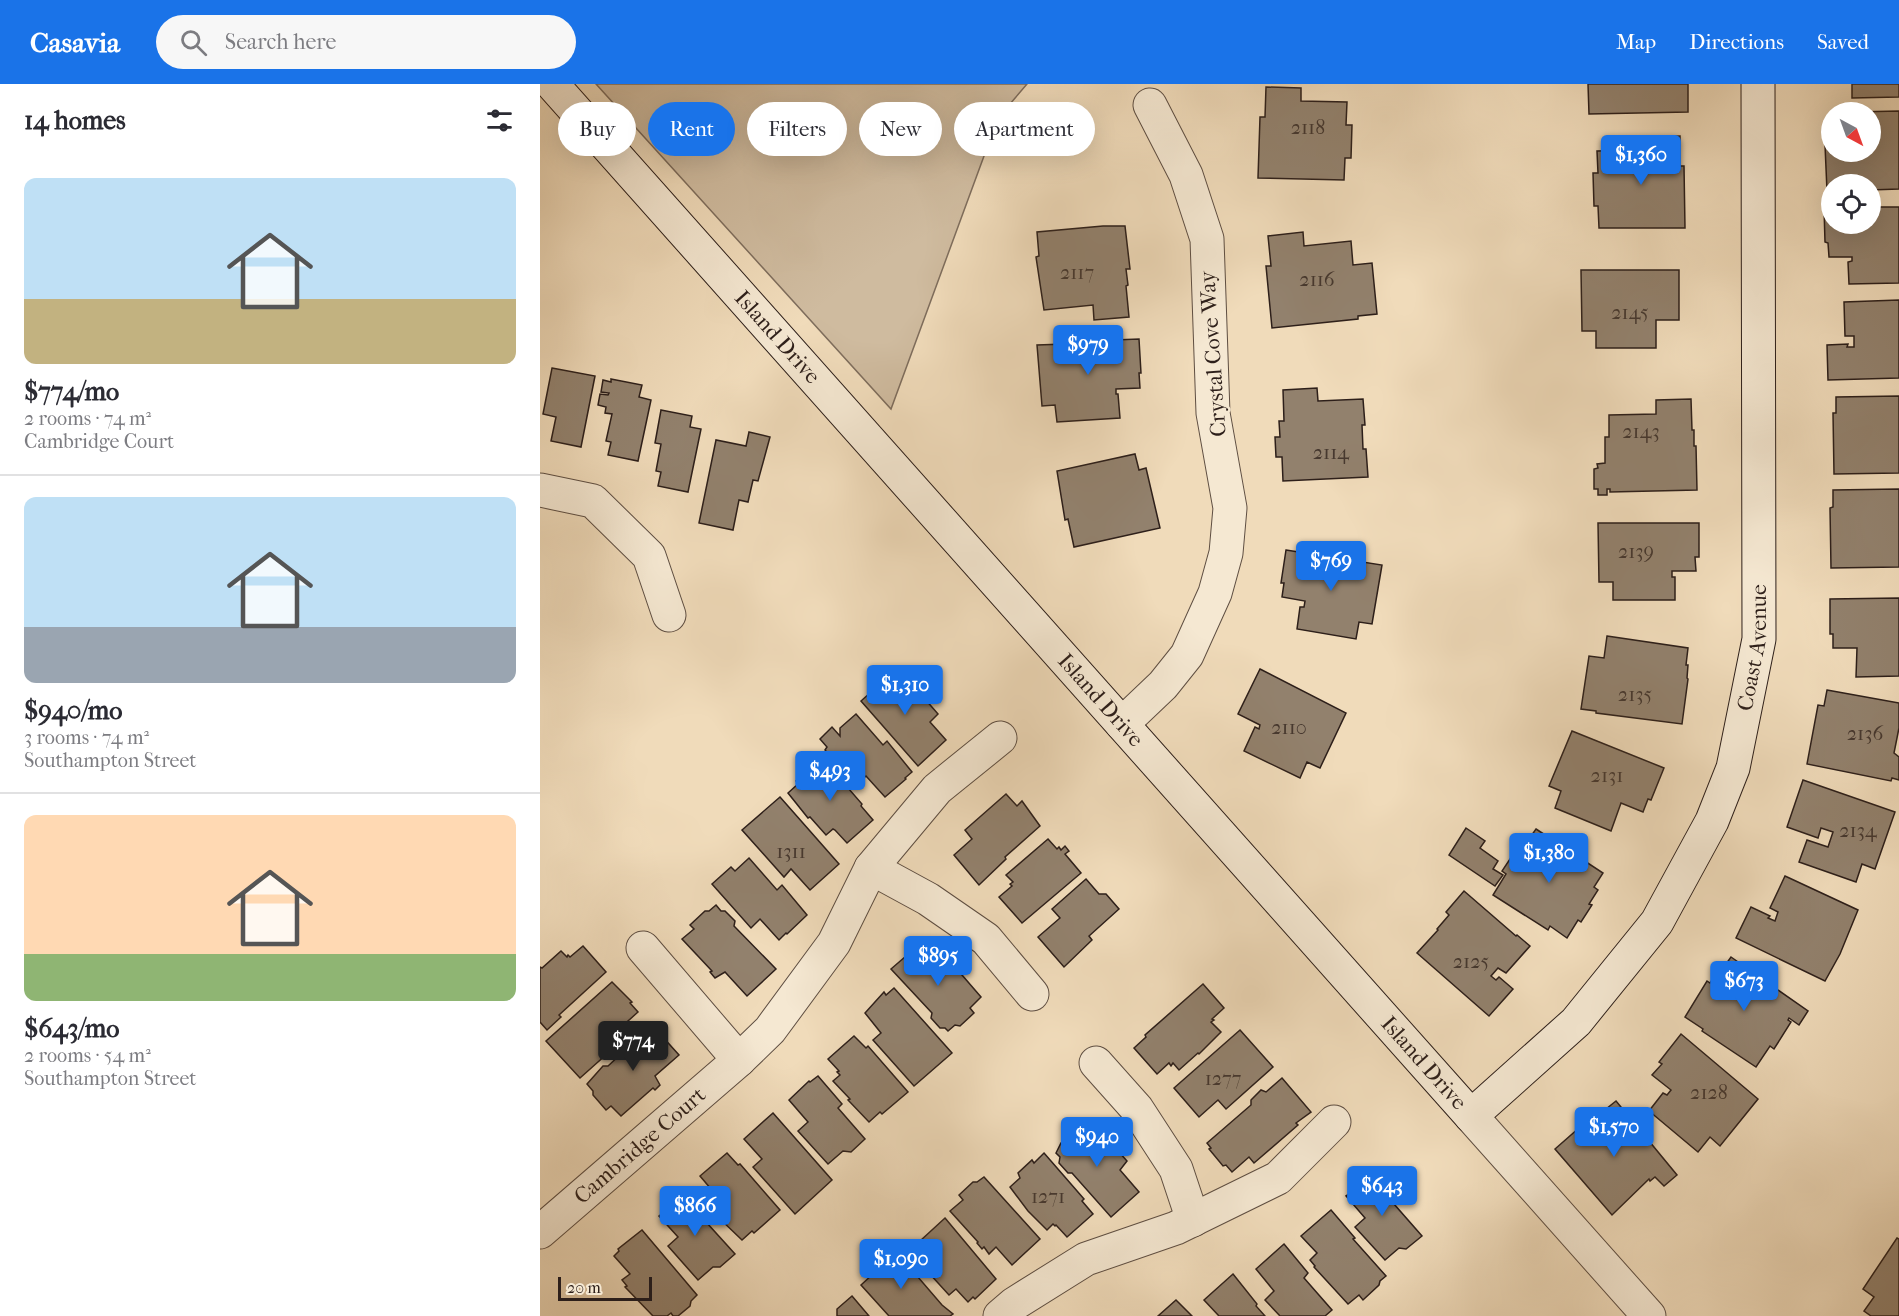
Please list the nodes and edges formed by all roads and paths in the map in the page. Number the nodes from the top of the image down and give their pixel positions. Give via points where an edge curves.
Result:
1 (552, 84) edge
2 (1758, 84) edge
3 (1149, 105) dead end
4 (540, 490) edge
5 (669, 615) dead end
6 (1122, 724) junction
7 (1000, 738) dead end
8 (871, 868) junction
9 (643, 948) dead end
10 (1032, 994) dead end
11 (739, 1060) junction
12 (1096, 1064) dead end
13 (1471, 1116) junction
14 (1334, 1122) dead end
15 (1192, 1220) junction
16 (540, 1232) edge
17 (1000, 1316) edge
18 (1649, 1316) edge

1 - 6 street, Island Drive
2 - 13 street, Coast Avenue via 1760,639 1733,768 1712,821 1657,922 1576,1022
3 - 6 street, Crystal Cove Way via 1186,175 1207,239 1213,413 1230,508 1226,553 1215,593 1187,655 1163,685
4 - 5 street via 593,501 649,556
6 - 13 street, Island Drive
7 - 8 street, Cambridge Court via 937,789
8 - 10 street via 928,899 986,939
8 - 11 street, Cambridge Court via 834,944 770,1030
9 - 11 street
11 - 16 street, Cambridge Court
12 - 15 street via 1137,1109 1176,1169
13 - 18 street, Island Drive
14 - 15 street via 1278,1178
15 - 17 street via 1086,1259

